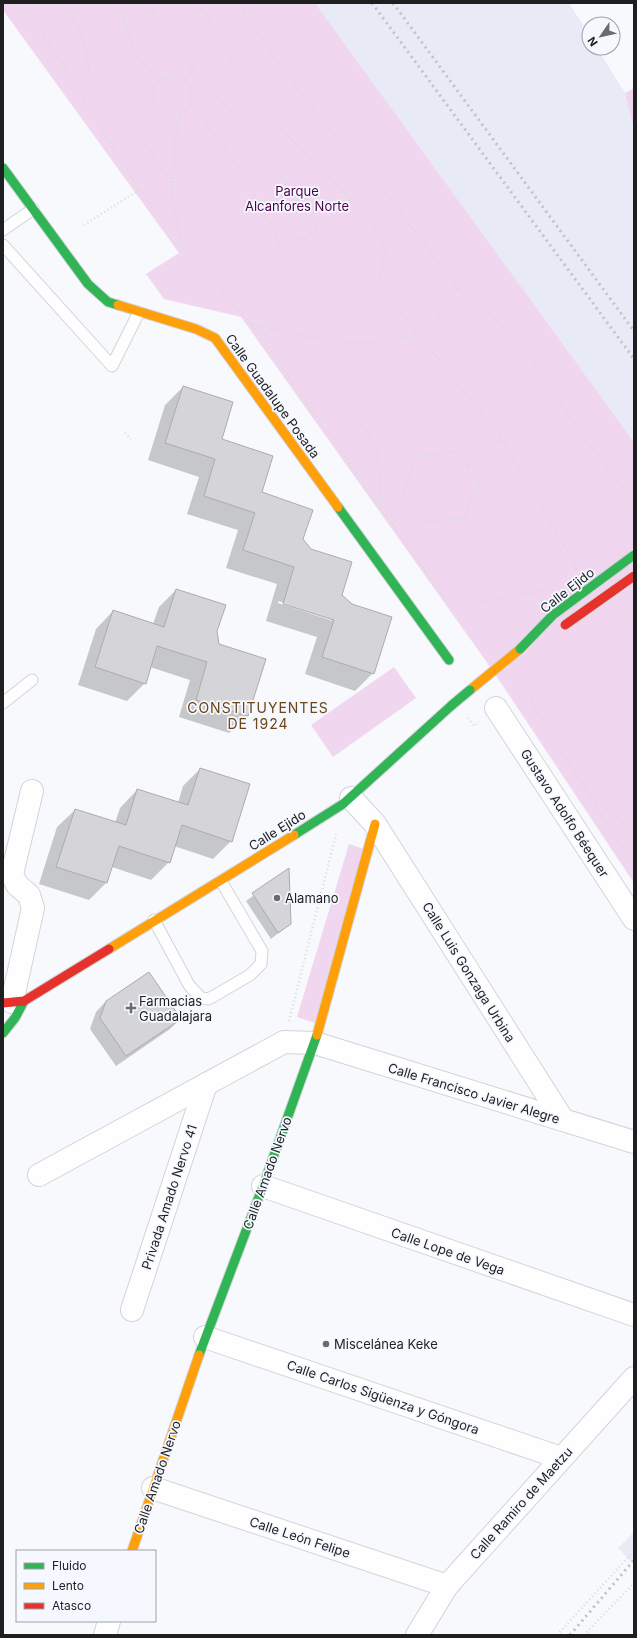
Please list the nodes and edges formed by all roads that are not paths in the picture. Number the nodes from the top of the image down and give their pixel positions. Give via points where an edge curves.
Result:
1 (3, 168) edge
2 (33, 209) junction
3 (3, 230) edge
4 (3, 245) edge
5 (139, 312) junction
6 (634, 555) edge
7 (634, 576) edge
8 (520, 649) junction
9 (449, 660) dead end
10 (32, 680) dead end
11 (3, 703) edge
12 (496, 708) dead end
13 (32, 791) dead end
14 (347, 801) junction
15 (376, 824) junction
16 (221, 880) junction
17 (634, 919) edge
18 (154, 920) junction
19 (13, 1002) edge
20 (3, 1033) edge
21 (315, 1043) junction
22 (206, 1084) junction
23 (563, 1120) junction
24 (634, 1142) edge
25 (39, 1175) dead end
26 (263, 1186) junction
27 (132, 1310) dead end
28 (634, 1315) edge
29 (205, 1337) junction
30 (634, 1378) edge
31 (561, 1458) junction
32 (153, 1488) junction
33 (132, 1550) edge
34 (447, 1586) junction
35 (109, 1622) edge
36 (105, 1635) edge
37 (417, 1635) edge

1 - 2 street, Calle Guadalupe Posada
2 - 3 lane
2 - 5 street, Calle Guadalupe Posada via 88,284 108,302
4 - 5 lane via 112,366
5 - 9 street, Calle Guadalupe Posada via 196,328 214,338
6 - 8 street, Calle Ejido, bridge via 553,615
7 - 8 street, Calle Ejido, bridge via 551,632
8 - 14 street, Calle Ejido, bridge via 452,705
10 - 11 lane
12 - 17 street, Gustavo Adolfo Béequer
13 - 19 street via 12,874 17,885 28,896 32,908
14 - 15 street
14 - 16 street, Calle Ejido
15 - 21 street, Calle Amado Nervo
15 - 23 street, Calle Luis Gonzaga Urbina
16 - 18 street, Calle Ejido
16 - 18 lane via 262,951 261,964 250,975 208,999 201,998 189,985
18 - 19 street, Calle Ejido
19 - 20 street, Calle Ejido via 15,1018
21 - 22 street via 284,1042
21 - 23 street, Calle Francisco Javier Alegre
21 - 26 street, Calle Amado Nervo
22 - 25 street
22 - 27 street, Privada Amado Nervo 41
23 - 24 street, Calle Francisco Javier Alegre
26 - 28 street, Calle Lope de Vega
26 - 29 street, Calle Amado Nervo
29 - 31 street, Calle Carlos Sigüenza y Góngora
29 - 32 street, Calle Amado Nervo
30 - 31 street, Calle Ramiro de Maetzu
31 - 34 street, Calle Ramiro de Maetzu
32 - 33 street, Calle Amado Nervo
32 - 34 street, Calle León Felipe
34 - 37 street, Calle Ramiro de Maetzu
35 - 36 street

